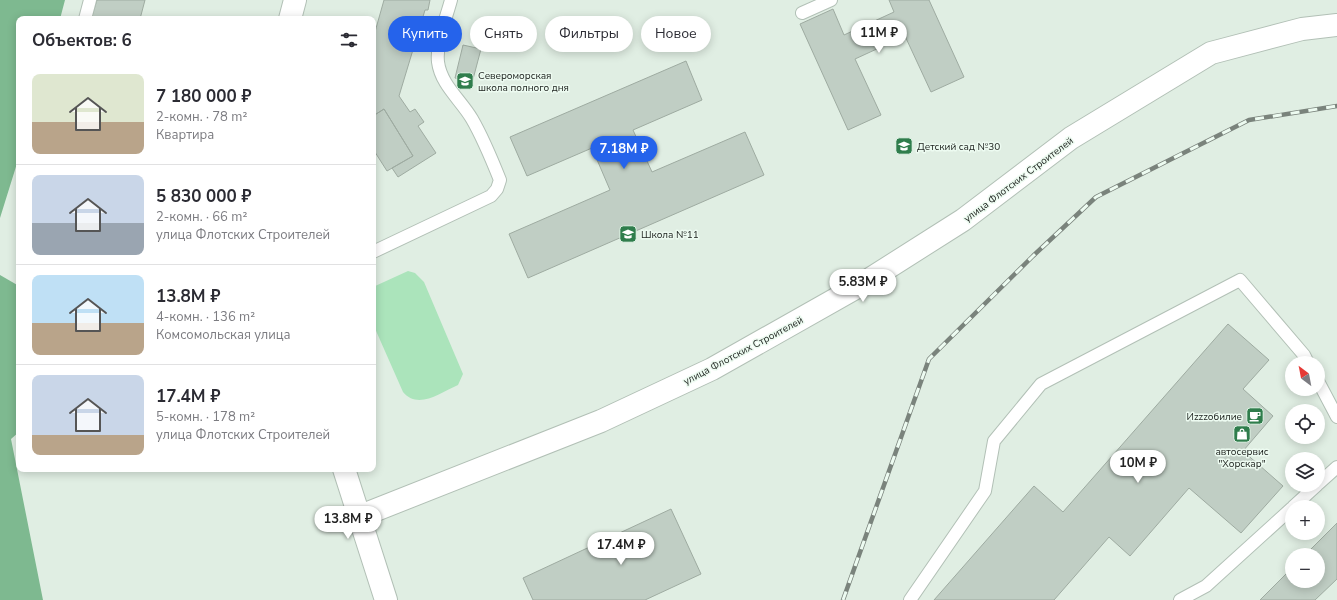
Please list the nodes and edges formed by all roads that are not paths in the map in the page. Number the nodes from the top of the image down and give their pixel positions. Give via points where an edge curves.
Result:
1 (90, 0) edge
2 (295, 0) edge
3 (452, 0) edge
4 (831, 0) edge
5 (802, 13) dead end
6 (86, 16) edge
7 (291, 16) edge
8 (1337, 25) edge
9 (376, 251) edge
10 (1304, 356) edge
11 (1325, 394) edge
12 (1337, 417) edge
13 (1337, 467) edge
14 (345, 472) edge
15 (1325, 477) edge
16 (1308, 492) edge
17 (1300, 500) edge
18 (1285, 513) edge
19 (358, 517) junction
20 (386, 600) edge
21 (910, 600) edge
22 (1180, 600) edge

1 - 6 lane
2 - 7 street
3 - 9 lane via 438,48 438,62 447,85 472,119 500,180 491,196
4 - 5 lane
8 - 19 street, улица Флотских Строителей via 1302,28 1211,53 1071,138 963,220 859,286 712,369 601,421
10 - 21 lane via 1240,280 1041,384 994,441 985,491
11 - 12 lane
13 - 15 lane
14 - 19 street
16 - 17 lane
18 - 22 lane via 1206,586
19 - 20 street

